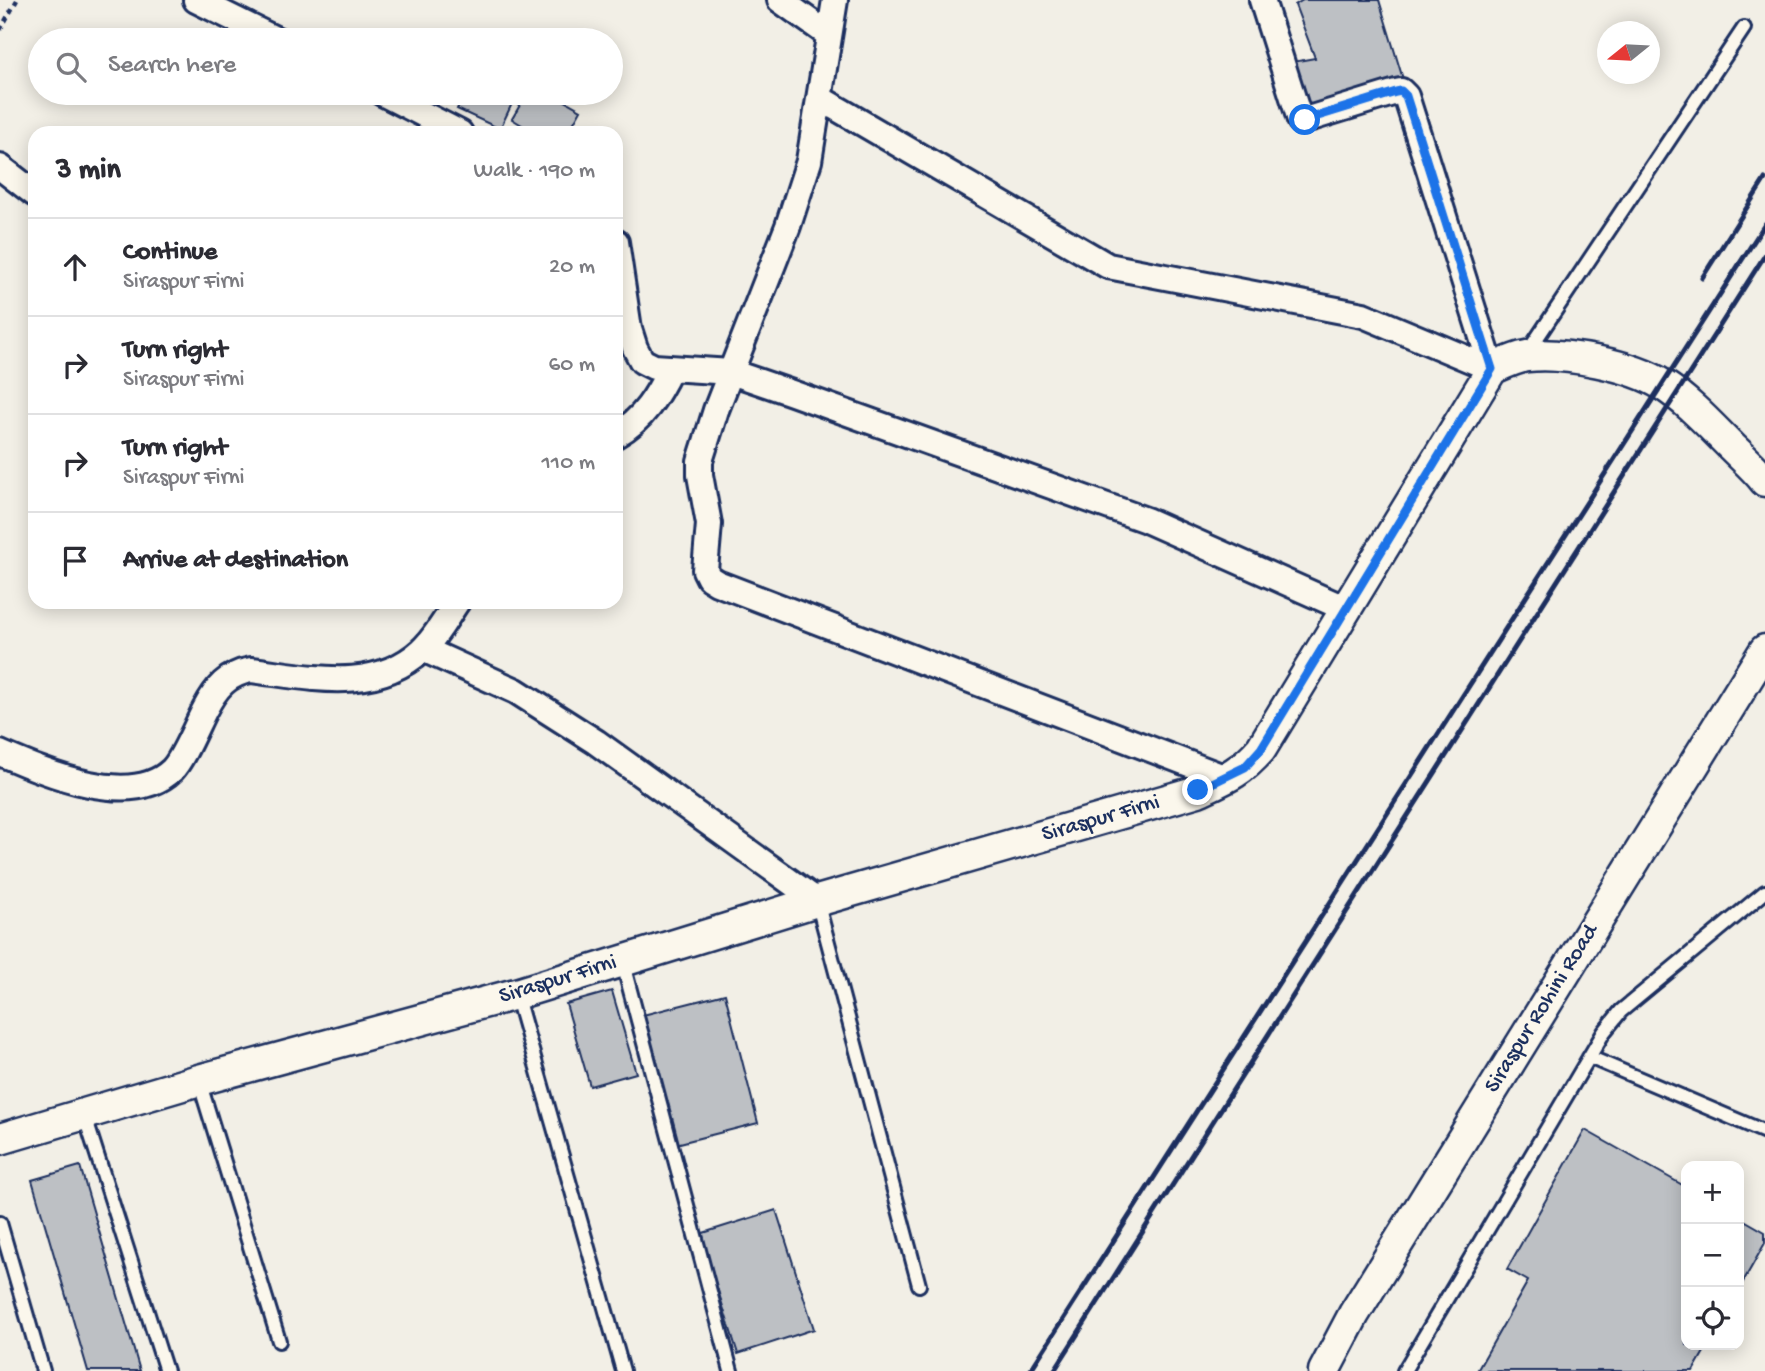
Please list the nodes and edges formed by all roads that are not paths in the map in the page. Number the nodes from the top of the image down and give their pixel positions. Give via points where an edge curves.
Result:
1 (196, 0) edge
2 (780, 0) edge
3 (835, 0) edge
4 (1262, 0) edge
5 (1744, 27) dead end
6 (253, 28) edge
7 (829, 35) junction
8 (821, 99) junction
9 (405, 105) edge
10 (446, 126) edge
11 (0, 167) edge
12 (28, 189) edge
13 (623, 289) edge
14 (1525, 356) junction
15 (671, 368) junction
16 (1492, 369) junction
17 (730, 372) junction
18 (623, 430) edge
19 (1765, 480) edge
20 (452, 609) edge
21 (1346, 609) junction
22 (423, 649) junction
23 (1765, 650) edge
24 (0, 753) edge
25 (1226, 778) junction
26 (1765, 892) edge
27 (817, 901) junction
28 (622, 960) junction
29 (516, 993) junction
30 (1589, 1058) junction
31 (199, 1080) junction
32 (84, 1114) junction
33 (1765, 1132) edge
34 (0, 1139) edge
35 (0, 1223) edge
36 (919, 1285) dead end
37 (279, 1341) dead end
38 (43, 1371) edge
39 (166, 1371) edge
40 (623, 1371) edge
41 (732, 1371) edge
42 (1324, 1371) edge
43 (1404, 1371) edge

1 - 6 street
2 - 7 street
3 - 7 street
4 - 16 street via 1300,120 1396,92 1406,96
5 - 14 lane
7 - 8 street
8 - 16 street via 1108,266 1363,315
8 - 17 street via 809,161 788,226
9 - 10 street
11 - 12 street
13 - 15 street via 629,329 642,361
14 - 16 street
14 - 19 street via 1559,355 1634,371 1662,384
15 - 17 street
15 - 18 street via 655,400
16 - 21 street, Siraspur Firni
17 - 21 street via 1146,520
17 - 25 street via 700,461 709,524 704,560 709,578
20 - 22 street
21 - 25 street, Siraspur Firni via 1261,749 1245,767
22 - 24 street via 403,666 358,679 239,672 216,689 175,767 162,779 144,785 86,784
22 - 27 street via 516,691 573,727
23 - 42 street, Siraspur Rohini Road via 1354,1314
25 - 27 street, Siraspur Firni
26 - 30 lane via 1621,1011
27 - 28 street, Siraspur Firni
27 - 36 lane
28 - 29 street, Siraspur Firni
28 - 41 lane
29 - 31 street, Siraspur Firni
29 - 40 lane
30 - 33 lane
30 - 43 lane
31 - 32 street, Siraspur Firni
31 - 37 lane
32 - 34 street, Siraspur Firni
32 - 39 lane
35 - 38 lane

